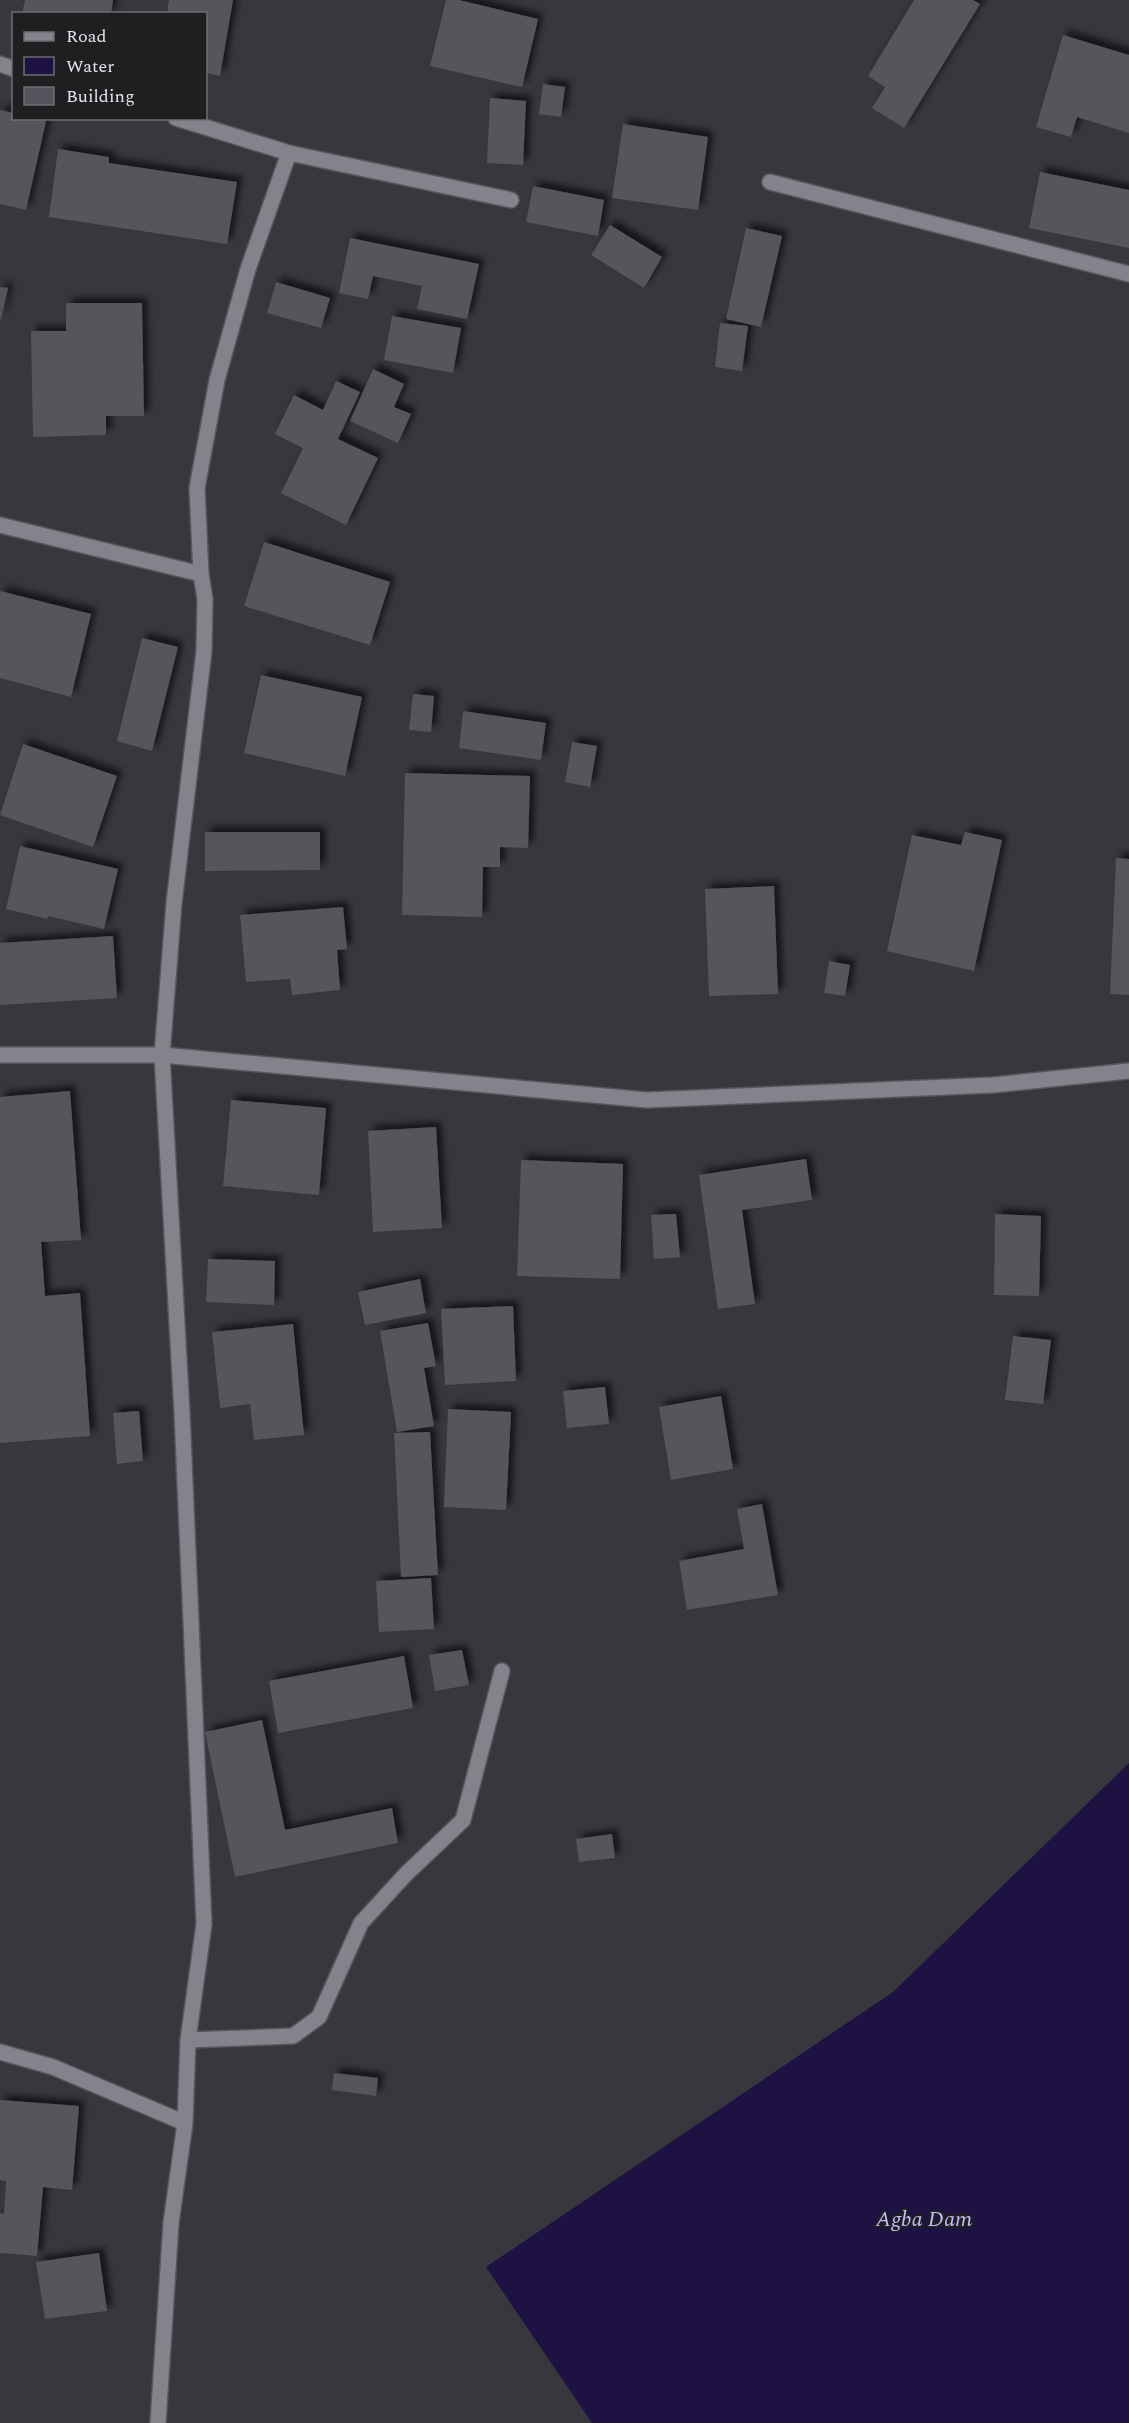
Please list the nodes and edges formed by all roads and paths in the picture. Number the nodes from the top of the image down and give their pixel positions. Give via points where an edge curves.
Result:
1 (182, 120) edge
2 (289, 153) junction
3 (770, 182) dead end
4 (511, 200) dead end
5 (1129, 274) edge
6 (0, 525) edge
7 (201, 574) junction
8 (0, 1055) edge
9 (162, 1055) junction
10 (1129, 1071) edge
11 (502, 1671) dead end
12 (188, 2040) junction
13 (0, 2052) edge
14 (185, 2123) junction
15 (158, 2423) edge

1 - 2 street
2 - 4 street
2 - 7 street via 248,269 217,380 197,488
3 - 5 street
6 - 7 street
7 - 9 street via 205,599 204,651 174,903
8 - 9 street
9 - 10 street via 647,1100 993,1085
9 - 12 street via 204,1924
11 - 12 street via 464,1820 361,1923 319,2017 293,2036
12 - 14 street
13 - 14 street via 53,2067
14 - 15 street via 171,2223

